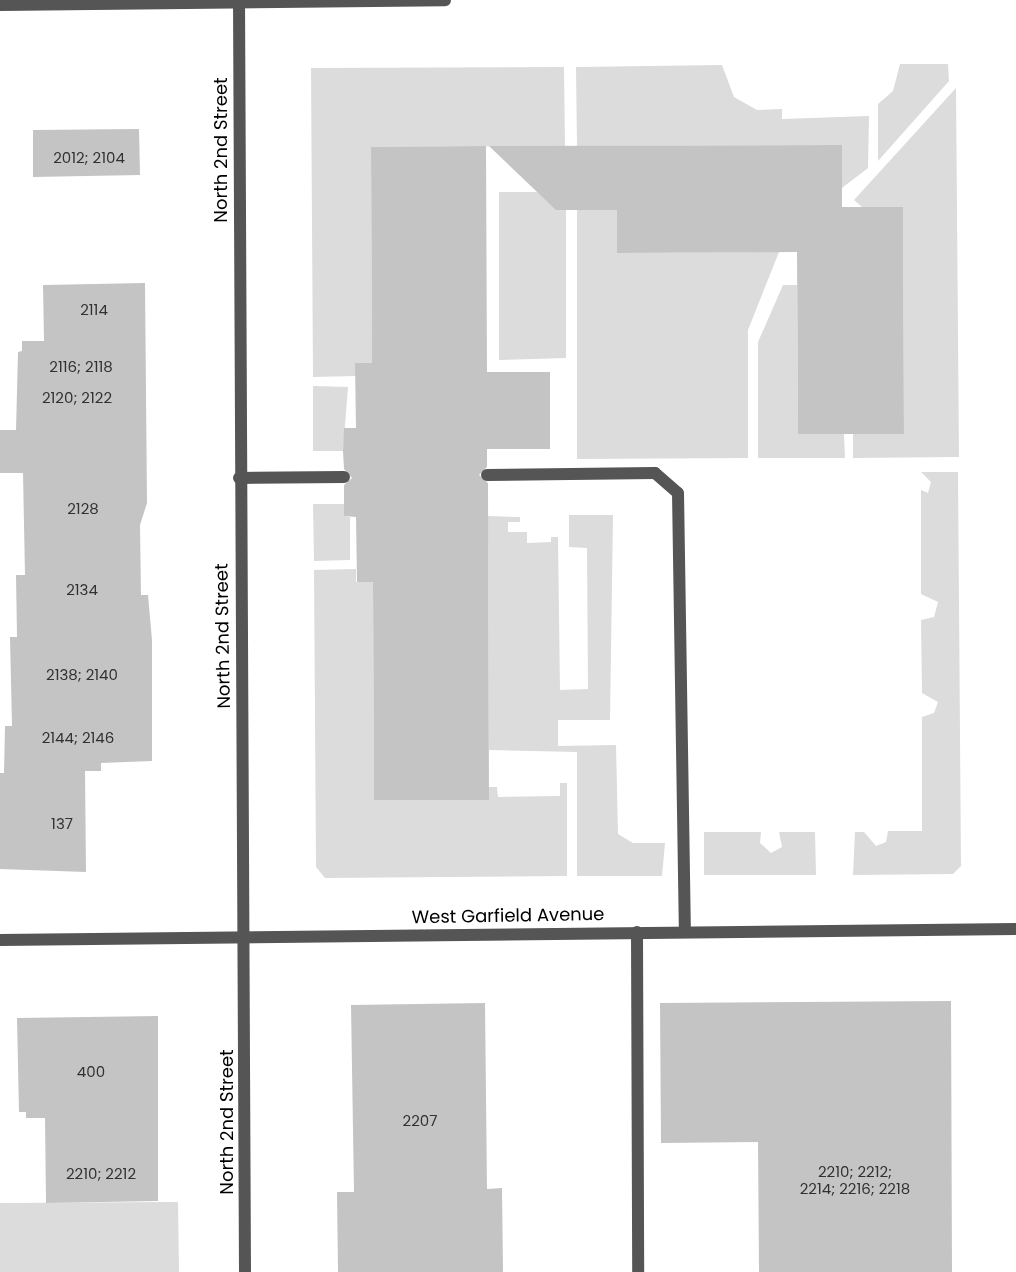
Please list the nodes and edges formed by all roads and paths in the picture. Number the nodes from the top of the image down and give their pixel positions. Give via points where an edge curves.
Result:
1 (445, 0) edge
2 (239, 1) edge
3 (0, 5) edge
4 (488, 475) dead end
5 (344, 477) dead end
6 (240, 478) junction
7 (1016, 929) edge
8 (636, 932) junction
9 (685, 932) junction
10 (245, 936) junction
11 (0, 940) edge
12 (245, 1272) edge
13 (638, 1272) edge

1 - 2 street
2 - 3 street
2 - 6 street, North 2nd Street
4 - 9 street via 655,473 678,493
5 - 6 street
6 - 10 street, North 2nd Street
7 - 9 street, West Garfield Avenue
8 - 9 street, West Garfield Avenue
8 - 10 street, West Garfield Avenue
8 - 13 street
10 - 11 street, West Garfield Avenue
10 - 12 street, North 2nd Street

